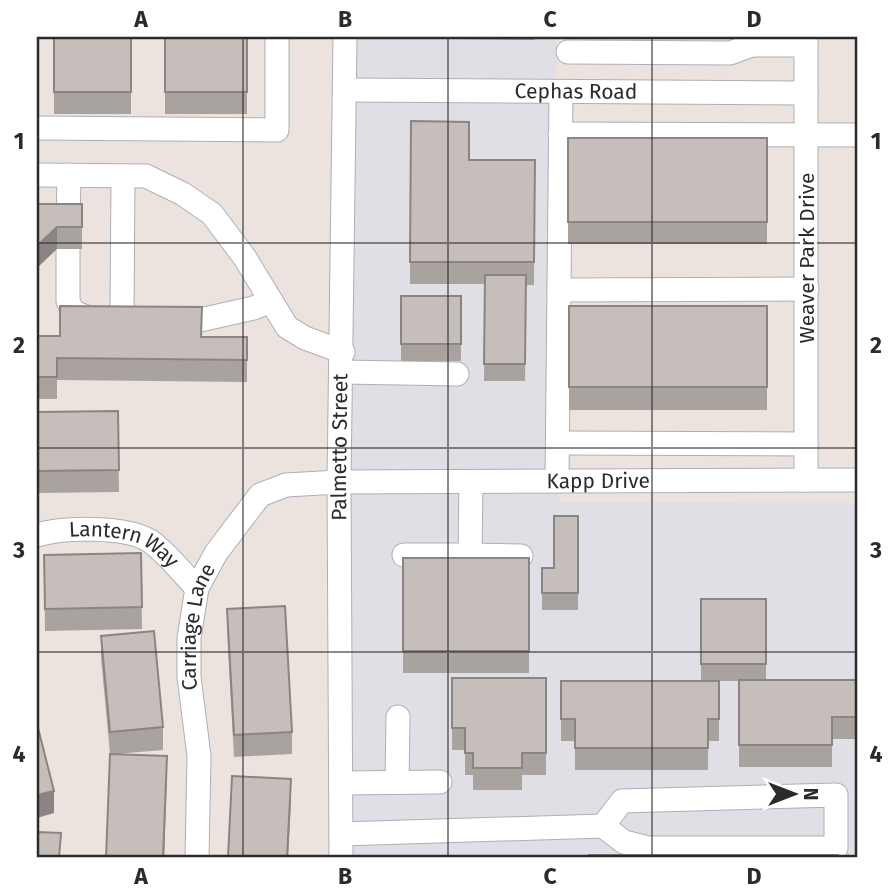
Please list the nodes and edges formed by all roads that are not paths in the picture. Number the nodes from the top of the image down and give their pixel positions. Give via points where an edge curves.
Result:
1 (276, 37) edge
2 (345, 37) edge
3 (752, 41) edge
4 (806, 41) edge
5 (568, 45) edge
6 (345, 90) junction
7 (564, 92) junction
8 (806, 93) junction
9 (37, 128) edge
10 (560, 134) junction
11 (807, 135) junction
12 (858, 135) edge
13 (37, 175) edge
14 (69, 175) junction
15 (123, 176) junction
16 (68, 226) edge
17 (68, 249) dead end
18 (807, 289) junction
19 (559, 290) junction
20 (270, 301) junction
21 (122, 315) junction
22 (343, 362) junction
23 (457, 374) dead end
24 (558, 443) junction
25 (806, 444) junction
26 (806, 480) junction
27 (858, 480) edge
28 (557, 481) junction
29 (339, 482) junction
30 (471, 482) junction
31 (37, 536) edge
32 (404, 555) edge
33 (470, 555) junction
34 (521, 556) edge
35 (197, 588) junction
36 (398, 717) dead end
37 (397, 782) junction
38 (440, 782) dead end
39 (341, 783) junction
40 (603, 826) junction
41 (341, 834) junction
42 (197, 858) edge
43 (341, 858) edge

1 - 9 street via 276,130
2 - 6 street, Palmetto Street
3 - 4 street
3 - 5 street via 730,53
4 - 8 street, Weaver Park Drive
5 - 7 street
6 - 7 street, Cephas Road
6 - 22 street, Palmetto Street
7 - 8 street, Cephas Road
7 - 10 street
8 - 11 street, Weaver Park Drive
10 - 11 street
10 - 19 street
11 - 12 street
11 - 18 street, Weaver Park Drive
13 - 14 street
14 - 15 street
14 - 16 street
15 - 20 street via 146,176 212,214
15 - 21 street
17 - 21 street via 68,300 73,312 94,320
18 - 19 street
18 - 25 street, Weaver Park Drive
19 - 24 street
20 - 21 street via 200,320 128,319
20 - 22 street via 287,327
22 - 23 street
22 - 29 street, Palmetto Street
24 - 25 street
24 - 28 street
25 - 26 street, Weaver Park Drive
26 - 27 street, Kapp Drive
26 - 28 street, Kapp Drive
28 - 30 street, Kapp Drive
29 - 30 street, Kapp Drive
29 - 35 street, Carriage Lane via 286,485 260,495 216,553
29 - 39 street, Palmetto Street
30 - 33 street
31 - 35 street, Lantern Way via 51,531 137,534 152,542
32 - 33 street
33 - 34 street
35 - 42 street, Carriage Lane via 189,638 199,756
36 - 37 street
37 - 38 street
37 - 39 street
39 - 41 street, Palmetto Street
40 - 40 street via 624,842 648,848 836,848 836,795 622,801
40 - 41 street
41 - 43 street, Palmetto Street

